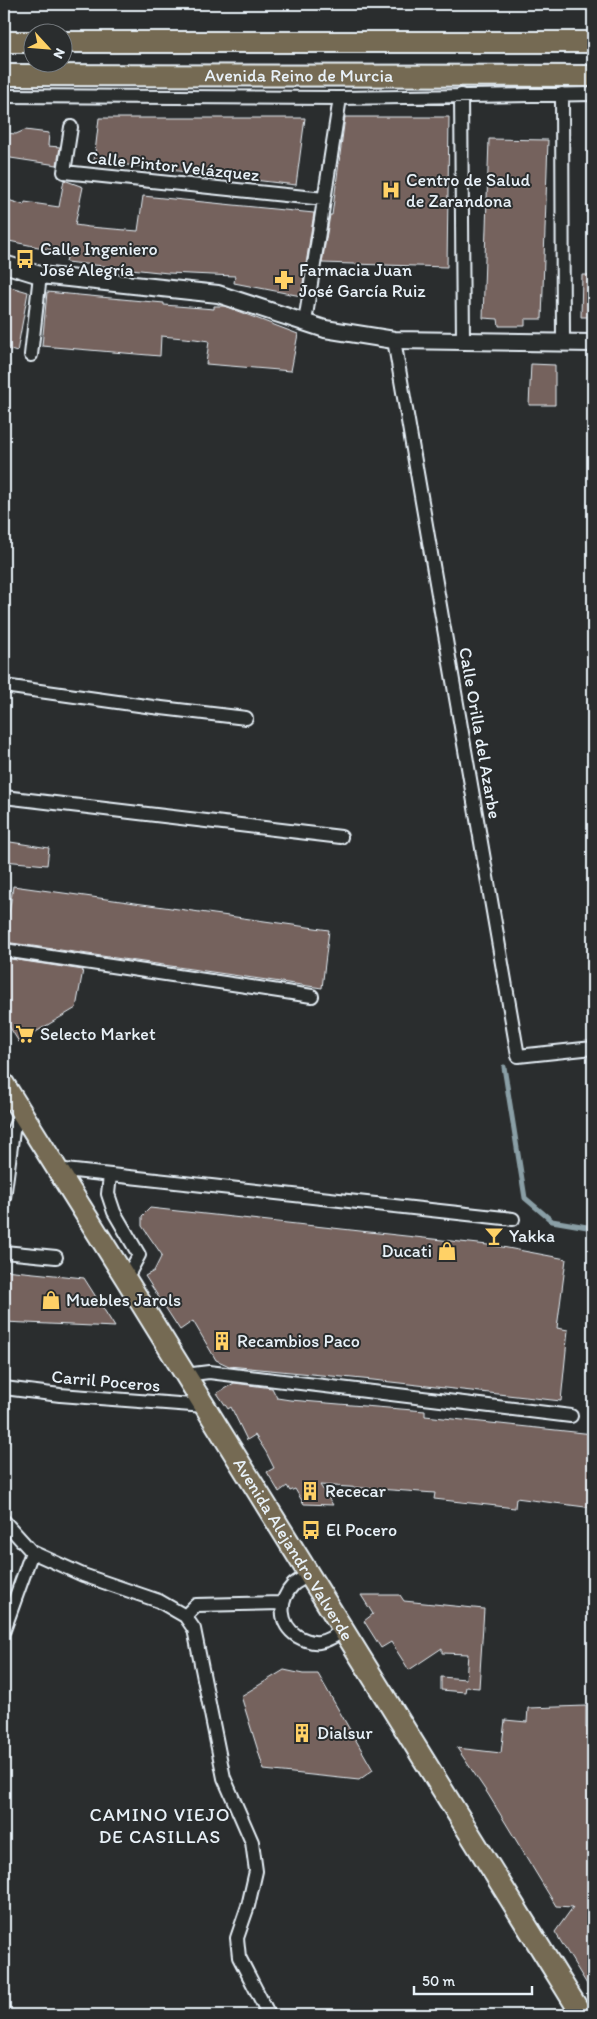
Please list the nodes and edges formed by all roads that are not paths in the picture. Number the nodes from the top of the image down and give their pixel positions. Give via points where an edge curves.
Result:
1 (4, 42) edge
2 (22, 42) edge
3 (72, 42) edge
4 (593, 42) edge
5 (4, 75) edge
6 (593, 76) edge
7 (562, 94) junction
8 (593, 94) edge
9 (461, 95) junction
10 (4, 96) edge
11 (340, 98) junction
12 (72, 127) dead end
13 (324, 199) junction
14 (4, 264) edge
15 (40, 275) junction
16 (305, 322) junction
17 (394, 340) junction
18 (463, 341) junction
19 (563, 342) junction
20 (593, 342) edge
21 (31, 355) dead end
22 (4, 686) edge
23 (246, 718) dead end
24 (4, 797) edge
25 (341, 836) dead end
26 (4, 950) edge
27 (312, 996) dead end
28 (593, 1048) edge
29 (4, 1084) edge
30 (21, 1112) junction
31 (56, 1169) junction
32 (110, 1175) junction
33 (4, 1198) edge
34 (513, 1219) dead end
35 (4, 1252) edge
36 (56, 1257) dead end
37 (126, 1279) junction
38 (186, 1375) junction
39 (4, 1388) edge
40 (205, 1406) junction
41 (571, 1416) dead end
42 (4, 1521) edge
43 (32, 1552) junction
44 (309, 1575) junction
45 (282, 1604) junction
46 (185, 1616) junction
47 (4, 1630) edge
48 (344, 1630) junction
49 (269, 2015) edge
50 (582, 2015) edge

1 - 2 main road
3 - 4 main road, Avenida Reino de Murcia
5 - 6 main road, Avenida Reino de Murcia
7 - 8 street
7 - 9 street
7 - 19 street
9 - 11 street
9 - 18 street
10 - 11 street
11 - 13 street
12 - 13 street, Calle Pintor Velázquez via 64,172
13 - 16 street
14 - 15 street
15 - 16 street via 218,294
15 - 21 street
16 - 17 street via 334,331
17 - 18 street
17 - 28 street, Calle Orilla del Azarbe via 518,1056
18 - 19 street
19 - 20 street
22 - 23 street
24 - 25 street
26 - 27 street
29 - 30 main road, Avenida Alejandro Valverde
30 - 31 main road, Avenida Alejandro Valverde
30 - 33 street via 13,1131
31 - 32 street
31 - 37 main road, Avenida Alejandro Valverde
32 - 34 street
32 - 37 street via 108,1194 114,1212 139,1255
35 - 36 street
37 - 38 main road, Avenida Alejandro Valverde
38 - 40 main road, Avenida Alejandro Valverde
38 - 41 street via 209,1372
39 - 40 street, Carril Poceros
40 - 44 main road, Avenida Alejandro Valverde
42 - 43 street
43 - 46 street via 83,1575 159,1602
43 - 47 street
44 - 45 street via 293,1585
44 - 48 main road, Avenida Alejandro Valverde
45 - 46 street via 196,1605
45 - 48 street via 287,1626 306,1640 321,1642
46 - 49 street via 194,1629 224,1778 252,1842 256,1871 237,1938 239,1957
48 - 50 main road, Avenida Alejandro Valverde

